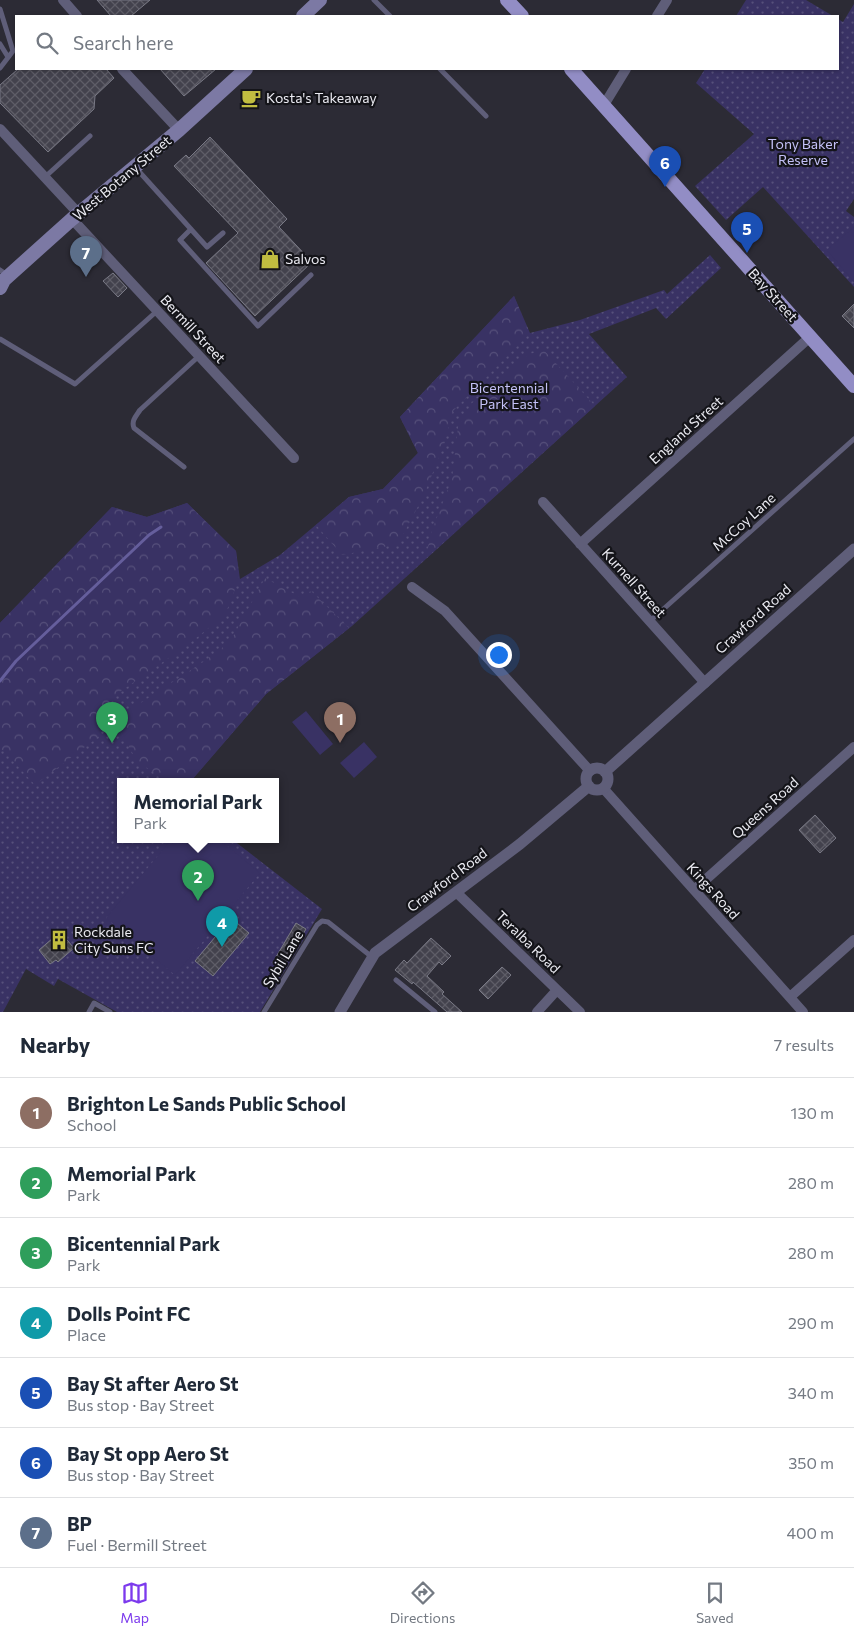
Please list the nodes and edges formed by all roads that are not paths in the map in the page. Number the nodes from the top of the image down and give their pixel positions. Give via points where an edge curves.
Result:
1 (63, 0) edge
2 (320, 0) edge
3 (374, 0) edge
4 (667, 0) edge
5 (0, 9) edge
6 (76, 15) edge
7 (304, 15) edge
8 (389, 15) edge
9 (658, 15) edge
10 (0, 44) edge
11 (8, 57) junction
12 (0, 68) edge
13 (123, 70) edge
14 (245, 70) edge
15 (441, 70) edge
16 (572, 70) edge
17 (625, 70) edge
18 (604, 106) junction
19 (486, 116) dead end
20 (0, 129) edge
21 (179, 130) junction
22 (90, 136) dead end
23 (135, 167) junction
24 (45, 177) junction
25 (75, 216) junction
26 (191, 229) junction
27 (223, 233) dead end
28 (5, 273) edge
29 (311, 275) dead end
30 (0, 288) edge
31 (158, 311) junction
32 (810, 337) junction
33 (0, 339) edge
34 (199, 356) junction
35 (854, 386) edge
36 (854, 439) edge
37 (294, 458) dead end
38 (184, 467) dead end
39 (542, 502) dead end
40 (580, 544) junction
41 (854, 549) edge
42 (412, 587) dead end
43 (650, 622) junction
44 (704, 683) junction
45 (854, 747) edge
46 (590, 770) junction
47 (605, 772) junction
48 (589, 786) junction
49 (603, 788) junction
50 (694, 890) junction
51 (456, 893) junction
52 (854, 940) edge
53 (372, 958) junction
54 (396, 980) dead end
55 (557, 990) junction
56 (790, 997) junction
57 (89, 1012) edge
58 (110, 1012) edge
59 (264, 1012) edge
60 (340, 1012) edge
61 (434, 1012) edge
62 (537, 1012) edge
63 (580, 1012) edge
64 (803, 1012) edge

1 - 6 street
2 - 7 main road
3 - 8 lane
4 - 9 street
5 - 11 lane via 13,51
10 - 11 lane
11 - 12 lane
13 - 21 street
14 - 21 main road, West Botany Street
15 - 19 lane
16 - 18 main road, Bay Street
17 - 18 street
18 - 32 main road, Bay Street
20 - 24 street, Bermill Street
21 - 23 main road, West Botany Street
22 - 24 lane
23 - 25 main road, West Botany Street
23 - 26 lane
24 - 25 street, Bermill Street
25 - 28 main road, West Botany Street
25 - 31 street, Bermill Street
26 - 27 lane via 208,247
26 - 29 lane via 180,240 258,326
28 - 30 main road, West Botany Street
31 - 33 lane via 75,384
31 - 34 street, Bermill Street
32 - 35 main road, Bay Street
32 - 40 street, England Street
34 - 37 street, Bermill Street
34 - 38 lane via 133,420 134,428
36 - 43 lane, McCoy Lane
39 - 40 street, Kurnell Street
40 - 43 street, Kurnell Street
41 - 44 street, Crawford Road
42 - 46 street via 444,611
43 - 44 street, Kurnell Street
44 - 47 street, Crawford Road
45 - 50 street, Queens Road
46 - 47 street via 598,768
46 - 48 street via 586,778
47 - 49 street via 607,780
48 - 49 street via 596,790
48 - 51 street, Crawford Road
49 - 50 street, Kings Road
50 - 56 street, Kings Road
51 - 53 street, Crawford Road
51 - 55 street, Teralba Road
52 - 56 street
53 - 59 lane, Sybil Lane via 328,922 322,921
53 - 60 street, Crawford Road
54 - 61 lane
55 - 62 street
55 - 63 street, Teralba Road
56 - 64 street, Kings Road
57 - 58 lane via 94,1003

